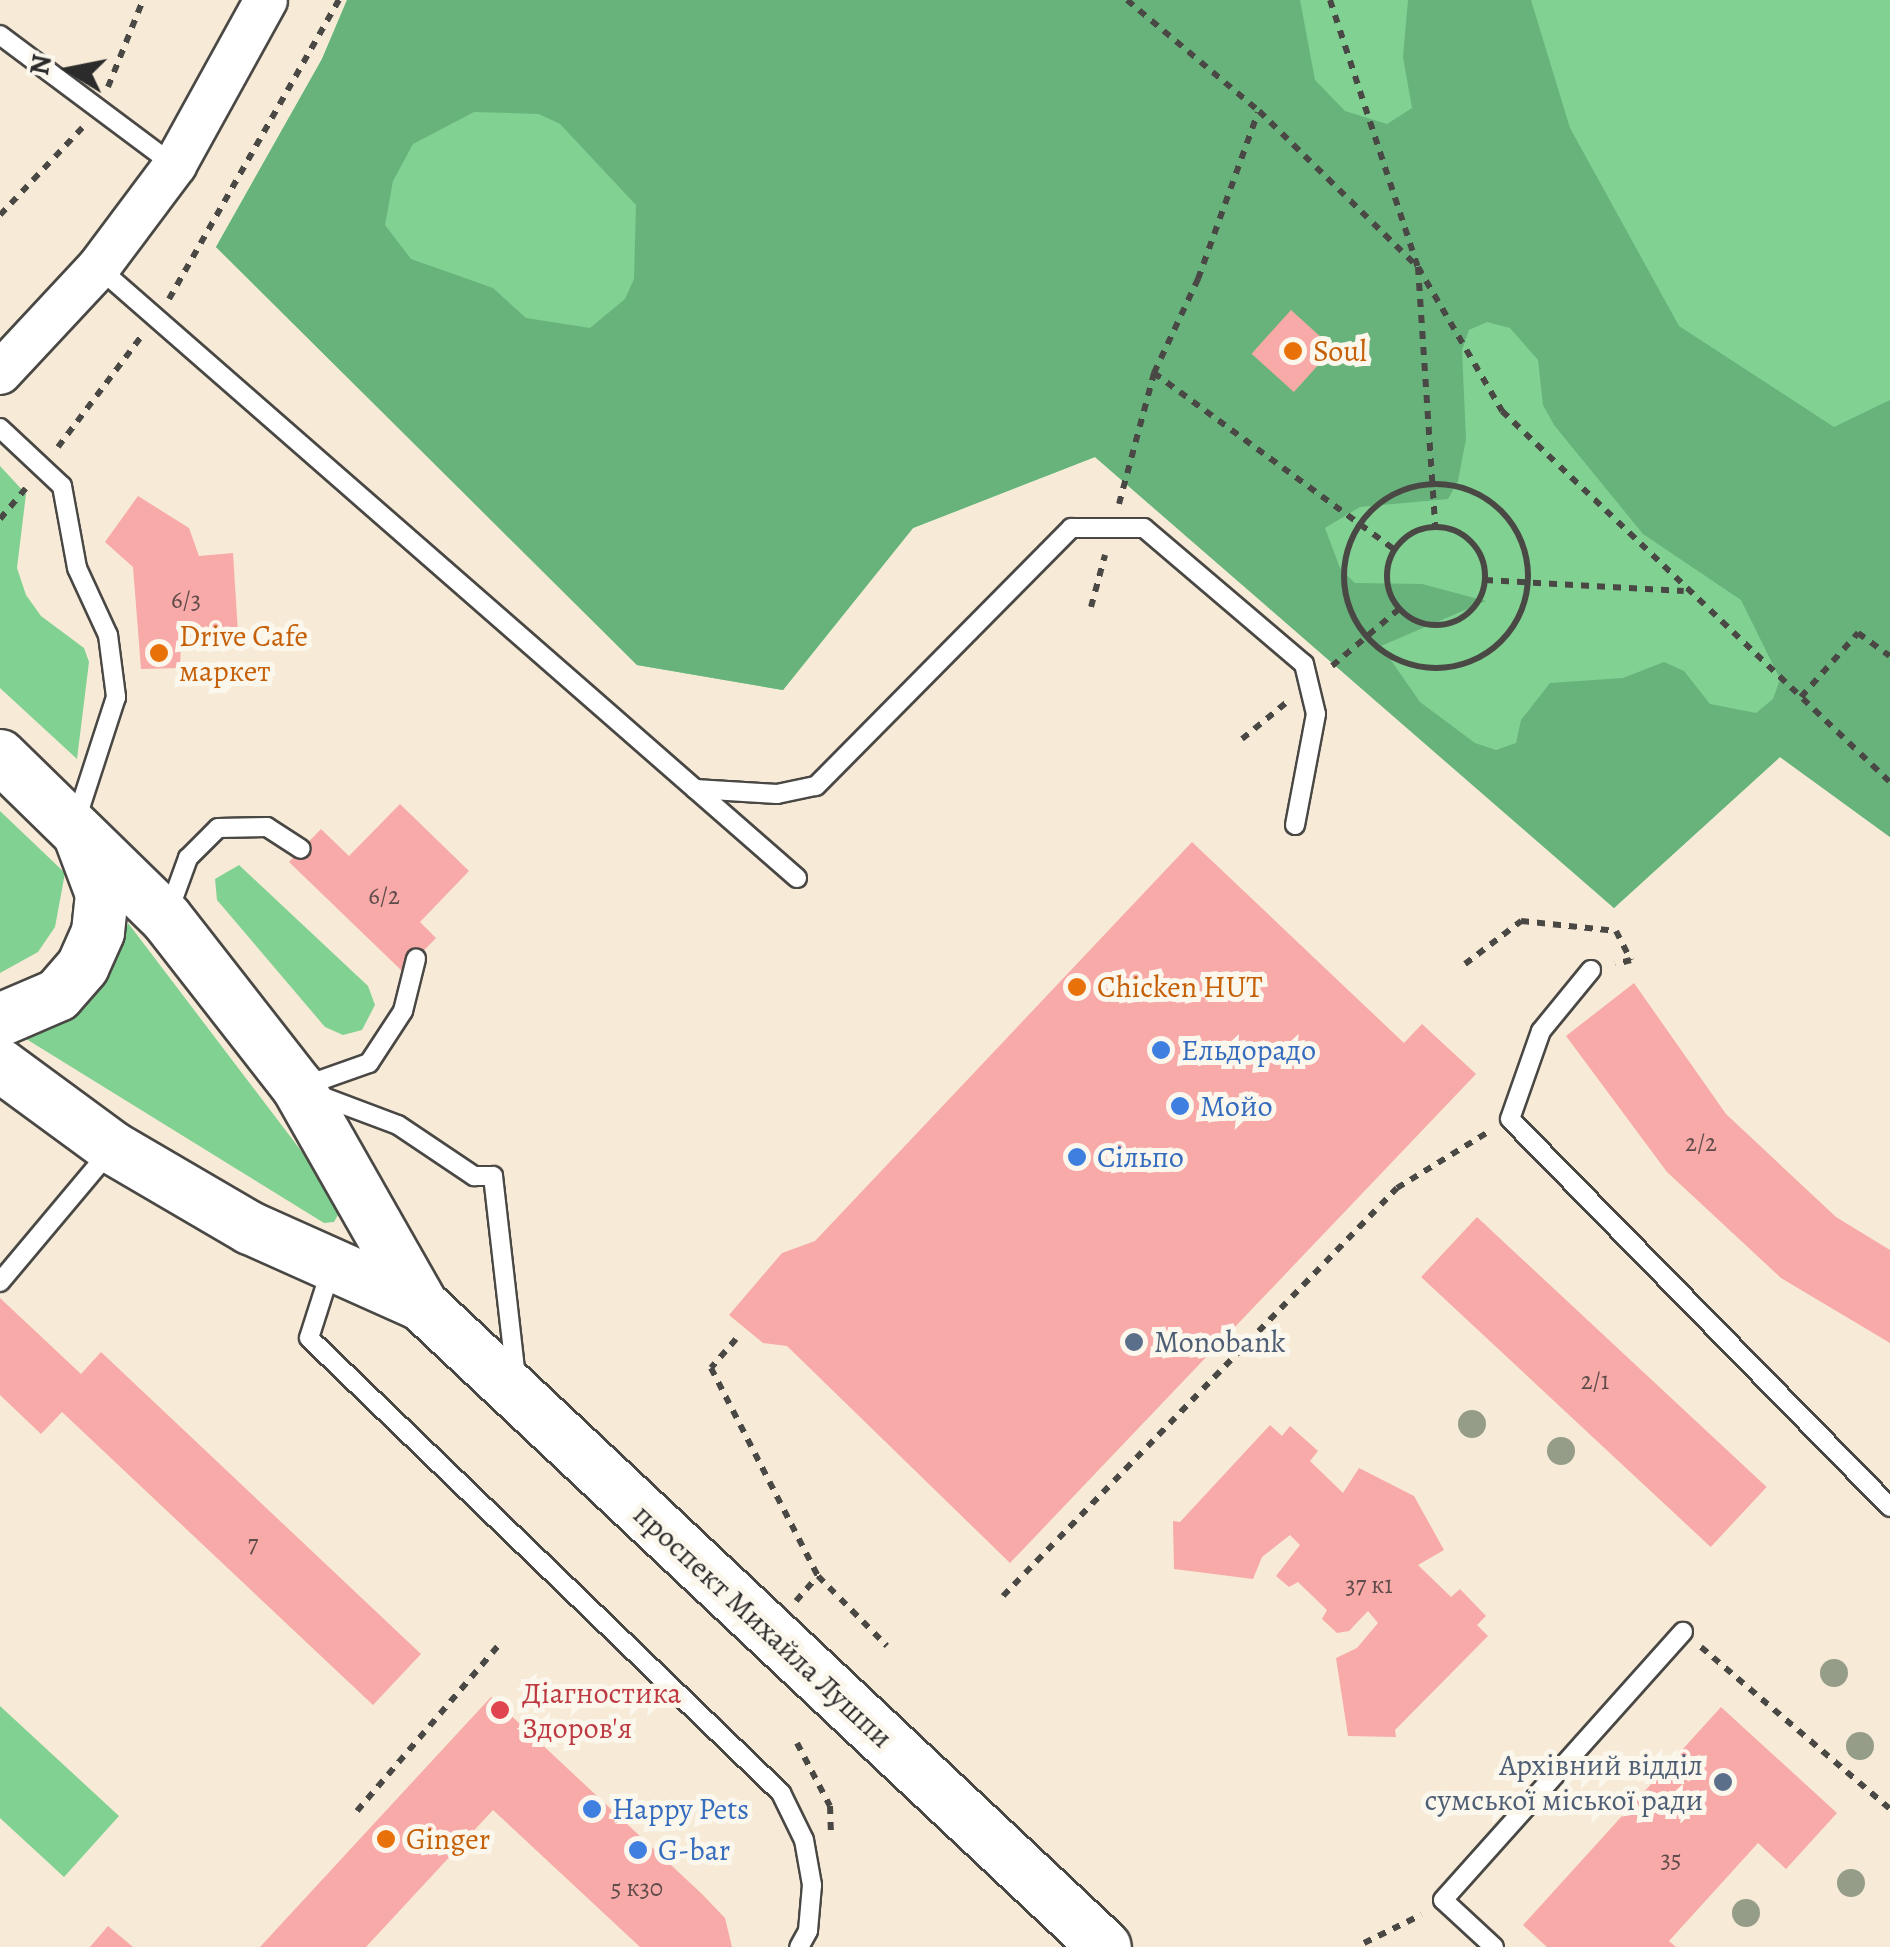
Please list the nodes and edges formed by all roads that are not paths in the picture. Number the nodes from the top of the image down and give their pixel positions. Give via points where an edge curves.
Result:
1 (266, 0) edge
2 (0, 35) edge
3 (174, 165) junction
4 (98, 268) junction
5 (0, 373) edge
6 (0, 428) edge
7 (0, 756) edge
8 (695, 789) junction
9 (74, 825) junction
10 (1295, 825) dead end
11 (301, 849) dead end
12 (797, 878) dead end
13 (166, 918) junction
14 (416, 959) dead end
15 (1591, 970) road end
16 (0, 1020) edge
17 (0, 1065) edge
18 (298, 1088) junction
19 (113, 1148) junction
20 (331, 1268) junction
21 (0, 1282) edge
22 (422, 1304) junction
23 (518, 1395) junction
24 (1890, 1507) edge
25 (1683, 1632) road end
26 (799, 1947) edge
27 (1105, 1947) edge
28 (1494, 1947) edge

1 - 3 street
2 - 3 lane
3 - 4 street
4 - 5 street
4 - 8 lane
6 - 9 lane via 62,486 76,568 108,635 116,697
7 - 9 main road, проспект Михайла Лушпи
8 - 10 lane via 777,794 816,786 1071,528 1144,528 1304,664 1316,714
8 - 12 lane
9 - 13 main road, проспект Михайла Лушпи
9 - 16 main road via 93,858 102,894 98,932 83,966 58,995
11 - 13 lane via 268,827 218,828 188,858
13 - 18 main road, проспект Михайла Лушпи
14 - 18 lane via 403,1010 369,1063
15 - 24 lane via 1541,1031 1510,1119
17 - 19 main road, проспект Михайла Лушпи
18 - 22 main road, проспект Михайла Лушпи
18 - 23 lane via 398,1125 474,1176 493,1176
19 - 20 main road, проспект Михайла Лушпи
19 - 21 lane
20 - 22 main road, проспект Михайла Лушпи
20 - 26 lane via 309,1338 781,1793 804,1840 812,1885 808,1931
22 - 23 main road, проспект Михайла Лушпи
23 - 27 main road, проспект Михайла Лушпи
25 - 28 lane via 1446,1904

